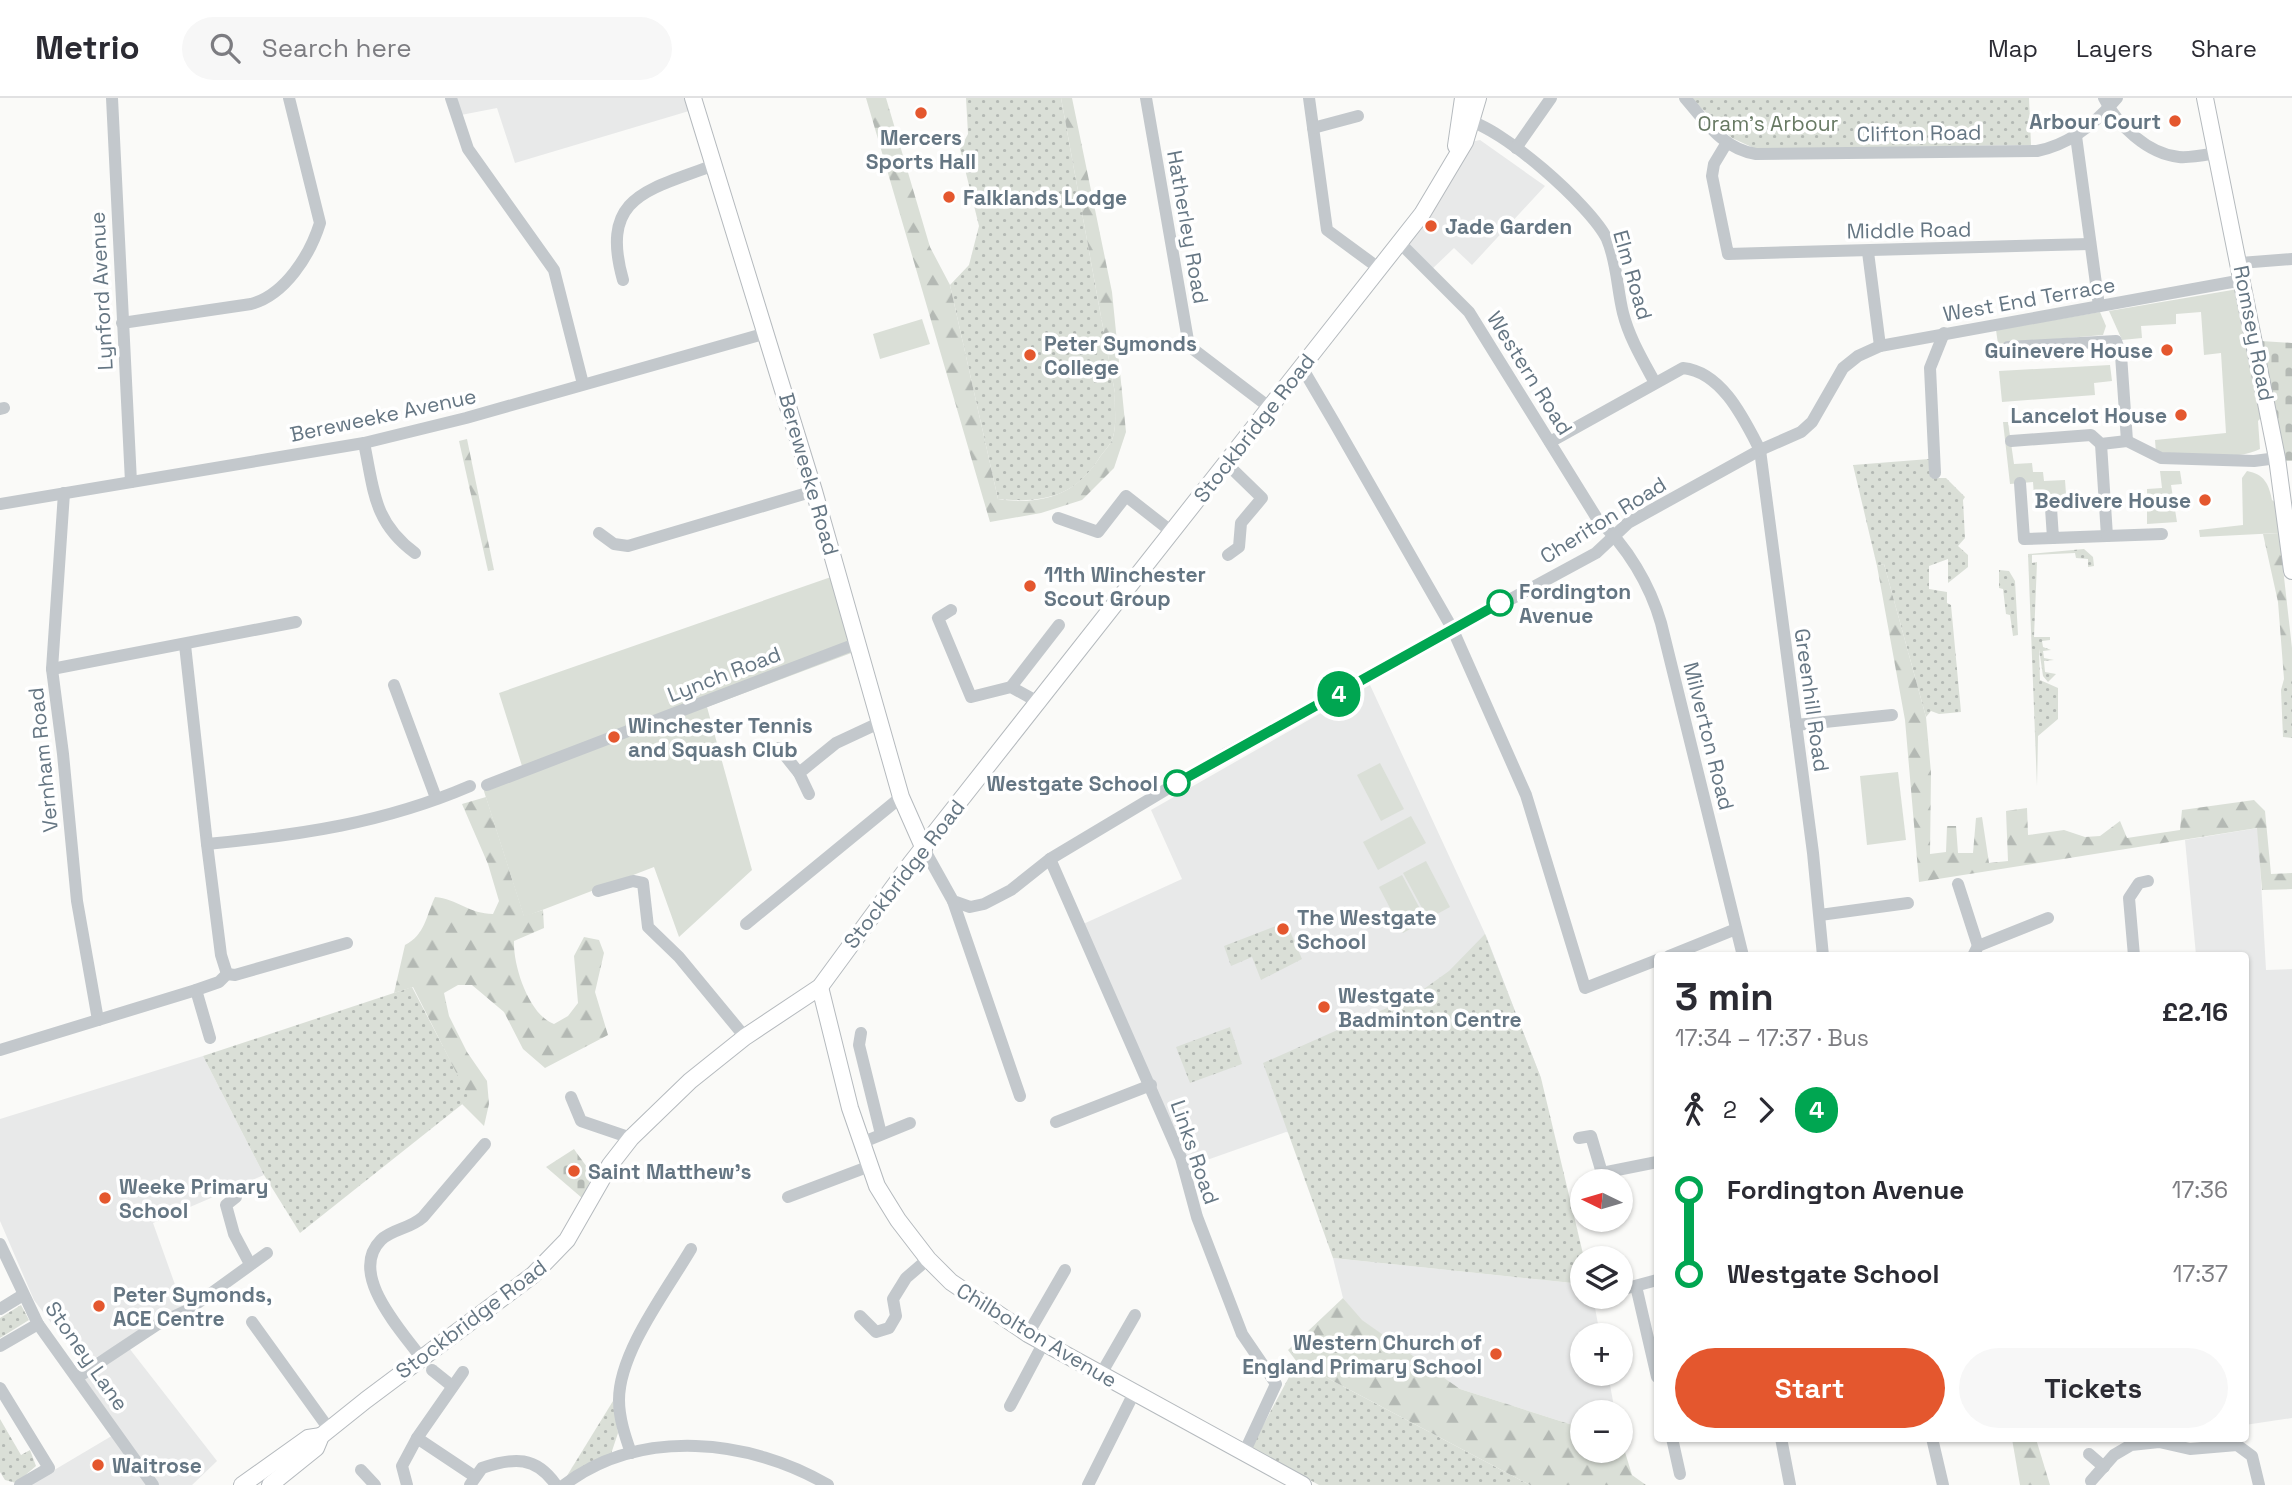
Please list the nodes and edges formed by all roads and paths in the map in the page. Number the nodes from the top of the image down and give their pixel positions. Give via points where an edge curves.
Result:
1 (111, 98) edge
2 (289, 98) edge
3 (451, 98) edge
4 (694, 98) edge
5 (1146, 98) edge
6 (1310, 98) edge
7 (1463, 98) edge
8 (1478, 98) edge
9 (1551, 98) edge
10 (1685, 98) edge
11 (2205, 98) edge
12 (2110, 101) edge
13 (1358, 116) dead end
14 (1466, 121) junction
15 (1313, 128) junction
16 (2076, 136) junction
17 (1726, 144) junction
18 (1516, 148) junction
19 (2217, 153) junction
20 (714, 165) junction
21 (1400, 243) junction
22 (2090, 244) junction
23 (1868, 252) junction
24 (2292, 259) edge
25 (2241, 263) junction
26 (1380, 270) junction
27 (623, 279) dead end
28 (2243, 280) junction
29 (2099, 306) junction
30 (122, 323) junction
31 (767, 333) junction
32 (1944, 333) junction
33 (1880, 346) junction
34 (2008, 347) dead end
35 (1299, 370) junction
36 (1654, 381) junction
37 (1833, 381) joint
38 (583, 384) junction
39 (1269, 407) junction
40 (2011, 441) dead end
41 (2127, 441) junction
42 (1550, 442) junction
43 (364, 443) junction
44 (2101, 444) junction
45 (1760, 450) junction
46 (2277, 458) junction
47 (1226, 463) junction
48 (1935, 473) dead end
49 (131, 482) junction
50 (2020, 484) dead end
51 (814, 491) junction
52 (64, 493) junction
53 (0, 504) edge
54 (2050, 508) dead end
55 (1058, 518) dead end
56 (1172, 532) junction
57 (599, 533) dead end
58 (1615, 534) junction
59 (2162, 534) dead end
60 (2107, 536) junction
61 (2053, 538) junction
62 (415, 553) dead end
63 (1228, 555) dead end
64 (2292, 571) edge
65 (951, 610) dead end
66 (296, 622) dead end
67 (1059, 625) dead end
68 (1452, 628) junction
69 (858, 643) junction
70 (185, 645) junction
71 (52, 669) junction
72 (394, 685) dead end
73 (1012, 687) junction
74 (1040, 703) junction
75 (1892, 715) dead end
76 (881, 722) junction
77 (1796, 726) junction
78 (779, 748) dead end
79 (799, 773) junction
80 (487, 785) dead end
81 (470, 786) dead end
82 (809, 794) dead end
83 (901, 797) junction
84 (436, 798) junction
85 (207, 844) junction
86 (924, 849) junction
87 (1050, 859) junction
88 (2148, 881) dead end
89 (1958, 884) dead end
90 (598, 891) dead end
91 (953, 901) junction
92 (1908, 903) dead end
93 (2144, 911) dead end
94 (2130, 913) junction
95 (1820, 915) junction
96 (2048, 918) dead end
97 (746, 925) dead end
98 (1736, 929) junction
99 (347, 943) dead end
100 (1976, 951) edge
101 (1679, 952) edge
102 (1742, 952) edge
103 (1823, 952) edge
104 (2134, 952) edge
105 (1654, 961) edge
106 (227, 974) junction
107 (820, 987) junction
108 (196, 990) junction
109 (98, 1020) junction
110 (861, 1033) dead end
111 (745, 1037) junction
112 (210, 1038) dead end
113 (0, 1051) edge
114 (1151, 1085) junction
115 (1020, 1096) dead end
116 (571, 1097) dead end
117 (1056, 1122) dead end
118 (910, 1123) dead end
119 (881, 1134) junction
120 (631, 1138) junction
121 (1578, 1138) dead end
122 (861, 1143) junction
123 (485, 1144) dead end
124 (1654, 1164) edge
125 (870, 1166) junction
126 (236, 1197) dead end
127 (788, 1197) dead end
128 (0, 1244) edge
129 (691, 1249) dead end
130 (267, 1253) dead end
131 (928, 1259) junction
132 (250, 1264) junction
133 (1065, 1270) dead end
134 (1654, 1281) edge
135 (1636, 1286) junction
136 (1633, 1287) edge
137 (23, 1295) junction
138 (0, 1309) edge
139 (1135, 1315) dead end
140 (860, 1316) dead end
141 (253, 1322) dead end
142 (38, 1324) junction
143 (1028, 1334) junction
144 (1044, 1342) junction
145 (0, 1346) edge
146 (1654, 1364) edge
147 (427, 1365) junction
148 (463, 1372) dead end
149 (1101, 1374) junction
150 (78, 1377) junction
151 (452, 1386) junction
152 (0, 1388) edge
153 (1134, 1393) junction
154 (1010, 1406) dead end
155 (325, 1433) junction
156 (416, 1438) junction
157 (1673, 1442) edge
158 (1782, 1442) edge
159 (1933, 1442) edge
160 (631, 1453) junction
161 (1244, 1453) junction
162 (2089, 1454) dead end
163 (266, 1467) junction
164 (2104, 1467) junction
165 (361, 1470) dead end
166 (1680, 1474) dead end
167 (472, 1480) edge
168 (2091, 1481) dead end
169 (276, 1483) edge
170 (20, 1485) edge
171 (153, 1485) edge
172 (242, 1485) edge
173 (375, 1485) edge
174 (407, 1485) edge
175 (556, 1485) edge
176 (565, 1485) edge
177 (828, 1485) edge
178 (1088, 1485) edge
179 (1303, 1485) edge
180 (1790, 1485) edge
181 (1943, 1485) edge
182 (2259, 1485) edge

1 - 30 street, Lynford Avenue
2 - 30 street via 320,223 287,280 265,300 251,304
3 - 38 street via 468,149 554,270
4 - 20 main road, Bereweeke Road
5 - 39 street, Hatherley Road via 1189,346
6 - 15 street
7 - 14 main road, Stockbridge Road
8 - 14 main road, Stockbridge Road
9 - 18 street
10 - 17 street
11 - 19 main road, Romsey Road
12 - 16 street, Clifton Road
12 - 19 street via 2136,137 2165,153 2187,157
13 - 15 street
14 - 18 street, Elm Road
14 - 21 main road, Stockbridge Road via 1455,159
15 - 26 street via 1327,230
16 - 17 street, Clifton Road via 2037,151 1756,154
16 - 22 street
17 - 23 street, Middle Road via 1712,176 1728,254
18 - 36 street, Elm Road via 1566,189 1607,240 1623,314
19 - 25 main road, Romsey Road
20 - 27 street via 636,196 626,207 616,235
20 - 31 main road, Bereweeke Road
21 - 26 main road, Stockbridge Road
21 - 42 street, Western Road via 1469,312
22 - 23 street, Middle Road
22 - 29 street
23 - 33 street
24 - 25 street
25 - 28 main road, Romsey Road
26 - 35 main road, Stockbridge Road
28 - 29 street, West End Terrace
28 - 46 main road, Romsey Road
29 - 32 street, West End Terrace
30 - 49 street, Lynford Avenue
31 - 38 street, Bereweeke Avenue
31 - 51 main road, Bereweeke Road
32 - 33 street, West End Terrace
32 - 48 street via 1930,368
33 - 37 street, West End Terrace via 1857,356
34 - 41 street via 2116,341
35 - 39 main road, Stockbridge Road
35 - 68 street via 1307,376
36 - 42 street
36 - 45 street via 1683,368 1697,371 1724,392
37 - 45 street, Cheriton Road via 1812,422 1792,437
38 - 43 street, Bereweeke Avenue
39 - 47 main road, Stockbridge Road
40 - 44 street via 2091,435
41 - 44 street
41 - 46 street via 2161,458
42 - 58 street, Western Road via 1598,520
43 - 49 street, Bereweeke Avenue
43 - 62 street via 376,507
44 - 60 street
45 - 58 street, Cheriton Road
45 - 77 street, Greenhill Road
46 - 64 main road, Romsey Road
47 - 56 main road, Stockbridge Road
47 - 63 street via 1262,498 1241,523 1239,547
49 - 52 street, Bereweeke Avenue
50 - 61 street via 2024,540
51 - 57 street via 628,546 614,544
51 - 69 main road, Bereweeke Road
52 - 53 street, Bereweeke Avenue
52 - 71 street, Vernham Road
54 - 61 street
55 - 56 street via 1098,532 1125,496
56 - 74 main road, Stockbridge Road
58 - 68 street, Cheriton Road via 1596,553
58 - 98 street, Milverton Road via 1658,612
59 - 60 street
60 - 61 street
65 - 73 street via 938,618 971,697
66 - 70 street
67 - 73 street
68 - 87 street, Cheriton Road via 1227,753
68 - 105 street via 1525,795 1585,988
69 - 76 main road, Bereweeke Road
69 - 80 street, Lynch Road
70 - 71 street
70 - 85 street
71 - 109 street, Vernham Road via 77,901
72 - 84 street
73 - 74 street
74 - 86 main road, Stockbridge Road
75 - 77 street
76 - 79 street via 836,744
76 - 83 main road, Bereweeke Road
77 - 95 street, Greenhill Road
78 - 79 street
79 - 82 street
81 - 84 street
83 - 86 main road, Bereweeke Road
83 - 97 street
84 - 85 street via 306,834
85 - 106 street
86 - 91 street
86 - 107 main road, Stockbridge Road
87 - 91 street, Cheriton Road via 1011,890 984,904 970,907
87 - 114 street, Links Road
88 - 94 street via 2138,883 2131,892
89 - 100 street
90 - 111 street via 633,881 643,883 648,927 680,957
91 - 115 street
92 - 95 street
93 - 94 street
94 - 104 street
95 - 103 street, Greenhill Road
96 - 100 street
98 - 101 street
98 - 102 street, Milverton Road
99 - 106 street
106 - 108 street
107 - 111 main road, Stockbridge Road
107 - 122 main road, Chilbolton Avenue
108 - 109 street
108 - 112 street
109 - 113 street
110 - 119 street via 859,1045
111 - 120 main road, Stockbridge Road via 690,1081
114 - 117 street
114 - 161 street, Links Road via 1242,1334 1276,1384
116 - 120 street via 581,1121
118 - 119 street
119 - 122 street
120 - 147 main road, Stockbridge Road via 554,1255
121 - 124 street via 1591,1136 1602,1173
122 - 125 main road, Chilbolton Avenue
123 - 147 street via 423,1217 382,1238 371,1258 373,1289
125 - 127 street
125 - 131 main road, Chilbolton Avenue via 898,1220
126 - 132 street via 226,1205 234,1234
128 - 137 street, Stoney Lane
129 - 160 street via 639,1336 622,1376 619,1408
130 - 132 street
131 - 140 street via 906,1278 893,1299 896,1316 889,1328 876,1332
131 - 143 main road, Chilbolton Avenue via 951,1282
132 - 150 street via 188,1310 158,1324
133 - 143 street
134 - 135 street
135 - 136 street
135 - 146 street
137 - 138 street
137 - 142 street, Stoney Lane
139 - 149 street
141 - 155 street
142 - 145 street
142 - 150 street, Stoney Lane
143 - 144 main road, Chilbolton Avenue
144 - 149 main road, Chilbolton Avenue
144 - 154 street
147 - 151 street
147 - 155 main road, Stockbridge Road
148 - 151 street
149 - 153 main road, Chilbolton Avenue
150 - 171 street, Stoney Lane
151 - 156 street
152 - 170 street via 49,1468
153 - 161 main road, Chilbolton Avenue
153 - 178 street
155 - 163 main road, Stockbridge Road via 308,1438
155 - 169 main road, Stockbridge Road via 316,1448
156 - 167 street
156 - 174 street via 402,1466
157 - 166 street
158 - 180 street
159 - 181 street
160 - 176 street
160 - 177 street via 695,1445 723,1449 789,1465
161 - 179 main road, Chilbolton Avenue
162 - 164 street
163 - 169 street
163 - 172 main road, Stockbridge Road
164 - 168 street
164 - 182 street via 2131,1446 2159,1442 2190,1449 2231,1444 2252,1456
165 - 173 street
167 - 175 street via 482,1468 495,1463 529,1462 545,1469

